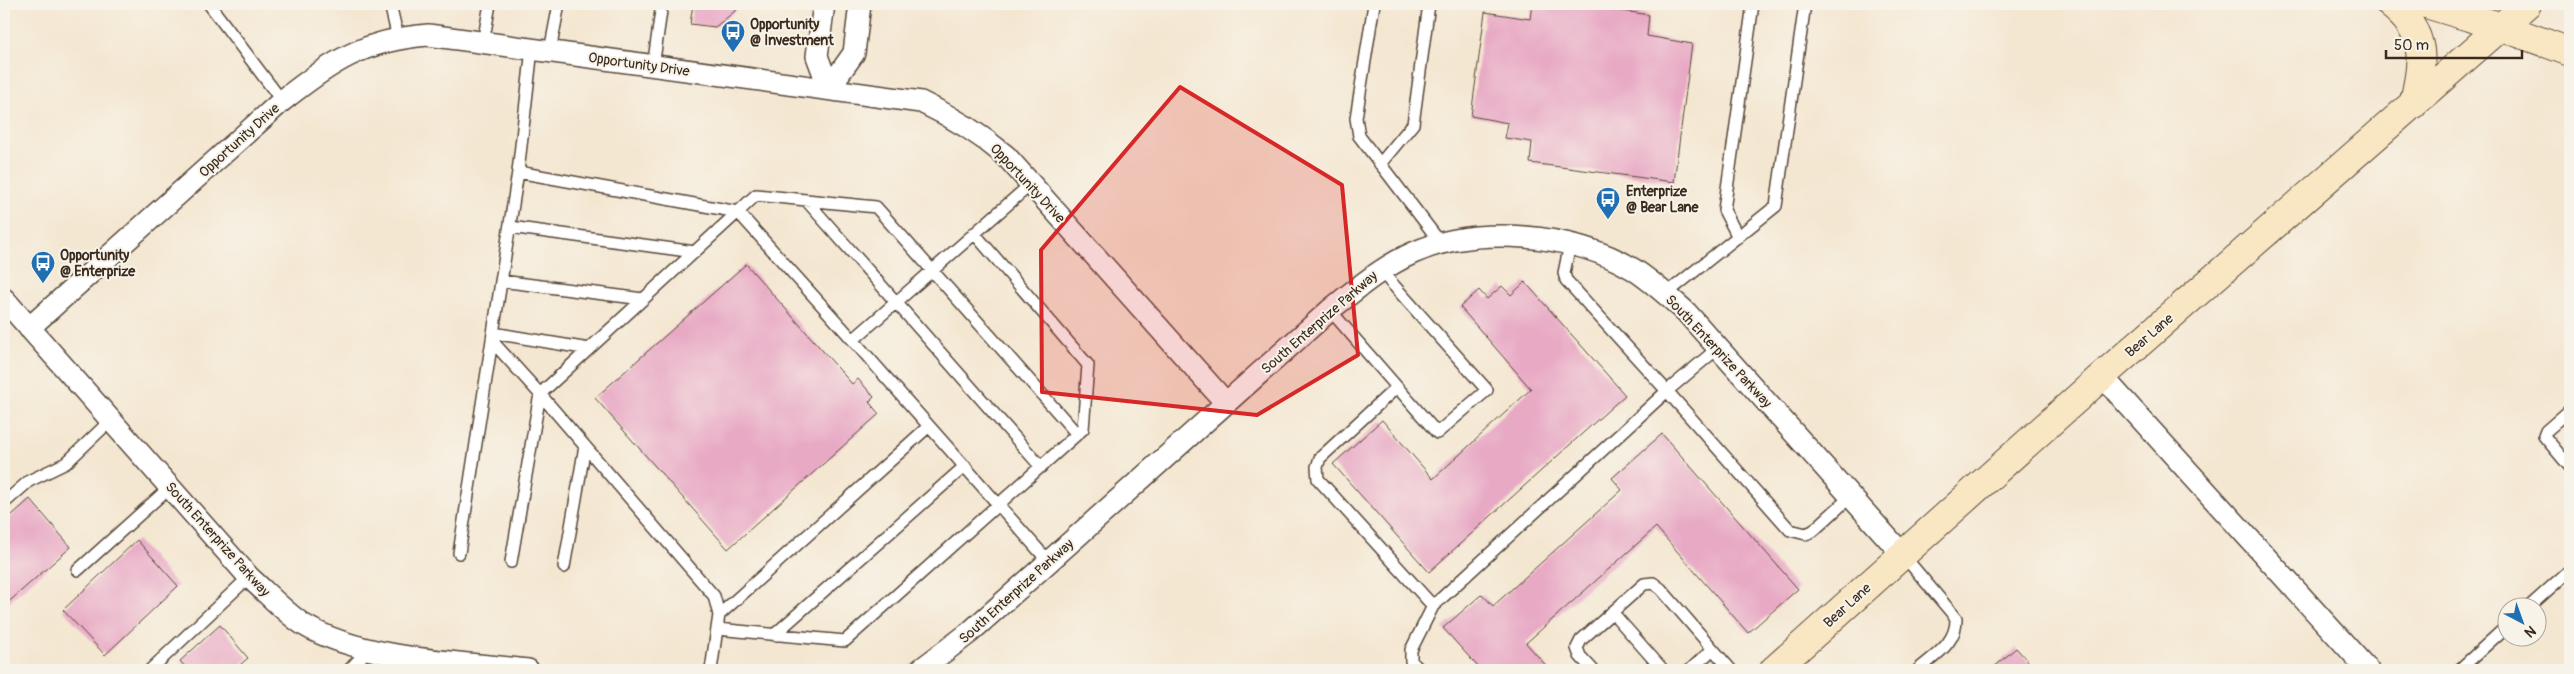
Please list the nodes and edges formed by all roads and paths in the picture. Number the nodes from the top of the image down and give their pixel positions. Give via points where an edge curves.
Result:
1 (209, 4) edge
2 (390, 4) edge
3 (490, 4) edge
4 (559, 4) edge
5 (662, 4) edge
6 (824, 4) edge
7 (860, 4) edge
8 (1374, 4) edge
9 (1429, 4) edge
10 (1753, 4) edge
11 (1805, 4) edge
12 (2390, 4) edge
13 (2426, 4) edge
14 (2527, 4) edge
15 (2502, 27) junction
16 (398, 38) junction
17 (483, 43) junction
18 (541, 50) junction
19 (2570, 52) edge
20 (654, 67) junction
21 (829, 88) junction
22 (282, 101) junction
23 (2413, 105) junction
24 (1380, 164) junction
25 (518, 172) junction
26 (1031, 184) junction
27 (806, 200) junction
28 (738, 212) junction
29 (510, 227) junction
30 (974, 233) junction
31 (1738, 237) junction
32 (1440, 242) junction
33 (1570, 244) junction
34 (695, 252) junction
35 (933, 269) junction
36 (1380, 270) junction
37 (501, 281) junction
38 (1666, 294) junction
39 (4, 299) edge
40 (643, 299) junction
41 (896, 301) junction
42 (1330, 310) junction
43 (29, 328) junction
44 (493, 337) junction
45 (852, 340) junction
46 (1718, 348) junction
47 (589, 349) junction
48 (2102, 376) junction
49 (1396, 386) junction
50 (1668, 391) junction
51 (540, 394) junction
52 (1226, 404) junction
53 (2570, 410) edge
54 (110, 420) junction
55 (929, 426) junction
56 (1077, 434) junction
57 (585, 446) junction
58 (965, 466) junction
59 (1041, 466) junction
60 (2570, 467) edge
61 (170, 487) junction
62 (1852, 496) junction
63 (4, 503) edge
64 (999, 504) junction
65 (459, 554) dead end
66 (1903, 555) junction
67 (511, 562) dead end
68 (1049, 562) junction
69 (564, 567) dead end
70 (78, 570) dead end
71 (2570, 570) edge
72 (250, 577) junction
73 (2541, 596) edge
74 (1433, 606) junction
75 (1612, 612) junction
76 (719, 615) junction
77 (717, 629) junction
78 (774, 634) junction
79 (2496, 636) edge
80 (369, 649) junction
81 (1713, 649) junction
82 (150, 670) edge
83 (349, 670) edge
84 (528, 670) edge
85 (711, 670) edge
86 (920, 670) edge
87 (1420, 670) edge
88 (1593, 670) edge
89 (1663, 670) edge
90 (1690, 670) edge
91 (1731, 670) edge
92 (1774, 670) edge
93 (1918, 670) edge
94 (2368, 670) edge
95 (2459, 670) edge

1 - 22 lane
2 - 16 lane
3 - 17 lane
4 - 18 lane
5 - 20 lane
6 - 21 street via 817,56
7 - 21 street via 854,54
8 - 24 lane via 1356,118 1359,136
9 - 24 lane via 1413,124
10 - 31 lane via 1724,210
11 - 31 lane via 1776,206
12 - 23 street via 2413,27 2422,57
13 - 15 street
14 - 15 street, Bear Lane
15 - 19 street
15 - 23 street, Bear Lane
16 - 17 street, Opportunity Drive via 428,36
16 - 22 street, Opportunity Drive via 362,48 324,68
17 - 18 street, Opportunity Drive
18 - 20 street, Opportunity Drive
18 - 25 lane
20 - 21 street, Opportunity Drive
21 - 26 street, Opportunity Drive via 921,102 984,137
22 - 43 street, Opportunity Drive
23 - 48 street, Bear Lane
24 - 32 lane
25 - 28 lane
25 - 29 lane
26 - 30 lane
26 - 52 street, Opportunity Drive
27 - 28 lane via 756,195
27 - 35 lane via 876,206
27 - 41 lane
28 - 34 lane
28 - 45 lane
29 - 34 lane
29 - 37 lane
30 - 35 lane
30 - 56 lane via 1088,364 1084,429
31 - 38 lane
32 - 33 street, South Enterprize Parkway via 1502,236
32 - 36 street, South Enterprize Parkway
33 - 38 street, South Enterprize Parkway via 1633,269
33 - 50 lane via 1564,274 1566,280
34 - 40 lane
35 - 41 lane
35 - 56 lane
36 - 42 street, South Enterprize Parkway
36 - 49 lane via 1486,390 1437,433
37 - 40 lane
37 - 44 lane
38 - 46 street, South Enterprize Parkway
39 - 43 street, South Enterprize Parkway
40 - 47 lane
41 - 45 lane
41 - 59 lane
42 - 49 lane
42 - 52 street, South Enterprize Parkway
43 - 54 street, South Enterprize Parkway
44 - 47 lane
44 - 51 lane
44 - 65 lane
45 - 55 lane
46 - 50 lane
46 - 62 street, South Enterprize Parkway
47 - 51 lane
48 - 66 street, Bear Lane
48 - 94 street
49 - 74 lane via 1320,458 1318,480
50 - 62 lane via 1790,530 1806,534 1813,531
50 - 74 lane
51 - 57 lane
51 - 67 lane
52 - 68 street, South Enterprize Parkway
53 - 60 lane via 2544,436
54 - 61 street, South Enterprize Parkway
54 - 63 lane via 66,463 29,481
55 - 58 lane
55 - 76 lane
56 - 59 lane
57 - 69 lane
57 - 76 lane via 714,596
58 - 64 lane
58 - 78 lane
59 - 64 lane
61 - 70 lane
61 - 72 street, South Enterprize Parkway
62 - 66 street, South Enterprize Parkway
64 - 68 lane
64 - 78 lane via 845,641
66 - 92 street, Bear Lane
66 - 93 lane via 1956,618 1956,630 1949,642
68 - 86 street, South Enterprize Parkway
71 - 73 lane
72 - 80 street, South Enterprize Parkway via 304,624
72 - 82 lane
74 - 87 lane via 1410,650 1411,661
75 - 81 lane via 1644,584 1654,583
75 - 88 lane via 1576,648
75 - 89 lane
76 - 77 lane
77 - 78 lane
77 - 85 lane
79 - 95 lane
80 - 83 lane
80 - 84 street, South Enterprize Parkway
81 - 90 lane
81 - 91 lane

